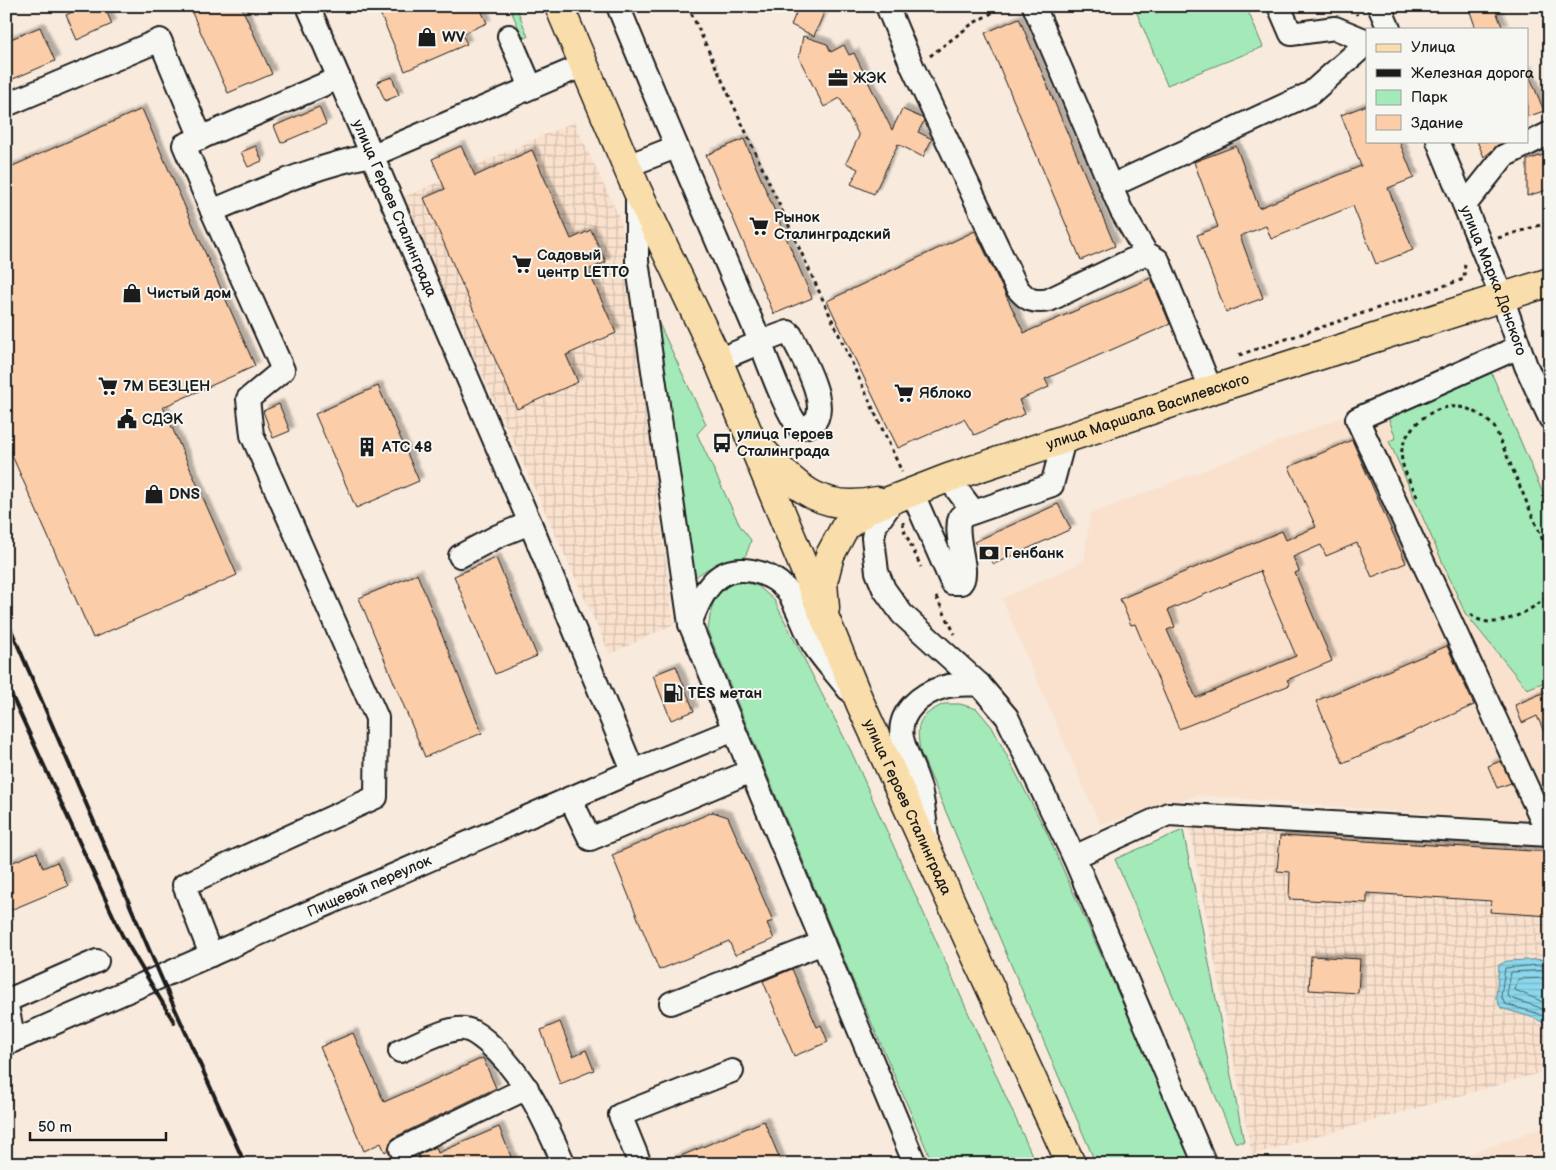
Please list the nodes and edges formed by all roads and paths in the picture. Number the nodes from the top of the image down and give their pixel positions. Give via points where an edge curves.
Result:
1 (308, 6) edge
2 (559, 6) edge
3 (618, 6) edge
4 (688, 6) edge
5 (887, 6) edge
6 (1004, 6) edge
7 (1034, 6) edge
8 (1279, 6) edge
9 (1379, 6) edge
10 (1389, 28) edge
11 (509, 36) dead end
12 (1366, 42) edge
13 (1366, 43) edge
14 (584, 65) junction
15 (913, 68) junction
16 (339, 78) junction
17 (531, 87) junction
18 (6, 105) edge
19 (1550, 133) edge
20 (201, 138) junction
21 (1438, 142) edge
22 (676, 147) junction
23 (372, 155) junction
24 (632, 178) junction
25 (1111, 186) junction
26 (1465, 205) junction
27 (212, 211) junction
28 (1550, 222) edge
29 (1481, 244) junction
30 (1146, 253) junction
31 (1550, 282) edge
32 (1502, 298) junction
33 (1519, 347) junction
34 (718, 360) junction
35 (1207, 379) junction
36 (1550, 418) edge
37 (746, 428) junction
38 (1064, 440) junction
39 (948, 478) junction
40 (906, 486) junction
41 (1421, 505) dead end
42 (974, 512) junction
43 (530, 523) junction
44 (460, 556) dead end
45 (1550, 557) edge
46 (1550, 594) edge
47 (1466, 608) dead end
48 (826, 620) junction
49 (690, 624) junction
50 (979, 684) junction
51 (861, 705) junction
52 (734, 730) junction
53 (633, 770) junction
54 (751, 771) junction
55 (570, 798) junction
56 (1550, 835) edge
57 (1074, 857) junction
58 (931, 861) junction
59 (823, 943) junction
60 (212, 955) junction
61 (97, 962) dead end
62 (671, 1003) dead end
63 (10, 1042) edge
64 (400, 1052) dead end
65 (732, 1071) dead end
66 (527, 1088) junction
67 (401, 1149) dead end
68 (564, 1164) edge
69 (640, 1164) edge
70 (915, 1164) edge
71 (1071, 1164) edge
72 (1205, 1164) edge

1 - 16 street, улица Героев Сталинграда
2 - 14 main road, улица Героев Сталинграда
3 - 22 street
4 - 40 path
5 - 15 street
6 - 15 path via 972,24
7 - 25 street
8 - 12 street via 1290,34 1335,28
9 - 10 street
11 - 17 street
13 - 25 street via 1311,93
14 - 17 street
14 - 24 main road, улица Героев Сталинграда
15 - 30 street via 1017,288 1025,298 1036,302 1049,300
16 - 20 street
16 - 23 street, улица Героев Сталинграда
17 - 23 street
18 - 20 street via 160,40
19 - 26 street via 1504,156
20 - 27 street via 184,145
21 - 26 street, улица Марка Донского
22 - 24 street
22 - 34 street via 761,343
23 - 27 street via 308,172
23 - 43 street, улица Героев Сталинграда
24 - 34 main road, улица Героев Сталинграда
24 - 49 street via 637,261
25 - 30 street
26 - 29 street, улица Марка Донского
27 - 60 street via 283,370 248,398 252,435 377,718 377,728 376,797 184,885
28 - 29 path
29 - 32 street, улица Марка Донского
29 - 35 path via 1465,257 1464,279
30 - 35 street via 1158,260
31 - 32 main road, улица Маршала Василевского
32 - 33 street, улица Марка Донского
32 - 35 main road, улица Маршала Василевского
33 - 36 street, улица Марка Донского
33 - 56 street via 1356,419
34 - 37 main road, улица Героев Сталинграда
35 - 38 main road, улица Маршала Василевского
37 - 40 main road via 789,480 809,494 836,505 864,504
37 - 48 main road, улица Героев Сталинграда
38 - 39 main road, улица Маршала Василевского
38 - 42 street via 1052,485
39 - 40 main road, улица Маршала Василевского
39 - 42 street
40 - 42 street via 952,583 962,582 966,573 956,527 960,517
40 - 48 main road, улица Маршала Василевского via 855,517 845,527 830,556 823,582
40 - 50 street via 875,526 877,572 884,589 902,614
41 - 45 path via 1402,461 1406,439 1432,412 1446,407 1472,410 1495,428
43 - 44 street
43 - 53 street, улица Героев Сталинграда
46 - 47 path via 1528,610 1490,622 1478,620
48 - 51 main road, улица Героев Сталинграда
49 - 51 street via 704,593 716,579 736,570 755,570 774,578 788,590 814,645
49 - 52 street
50 - 57 street via 1007,717
50 - 58 street via 945,687 924,695 906,715 902,726 902,738 920,788
51 - 58 main road, улица Героев Сталинграда
52 - 53 street, Пищевой переулок
52 - 54 street
53 - 55 street, Пищевой переулок
54 - 55 street via 590,838
54 - 59 street
55 - 60 street, Пищевой переулок
56 - 57 street via 1168,814
57 - 72 street
58 - 71 main road, улица Героев Сталинграда
59 - 62 street
59 - 70 street
60 - 63 street, Пищевой переулок
61 - 63 street via 6,1001
64 - 66 street via 449,1031 464,1029 478,1035 499,1053
65 - 69 street via 620,1115
66 - 67 street
66 - 68 street

